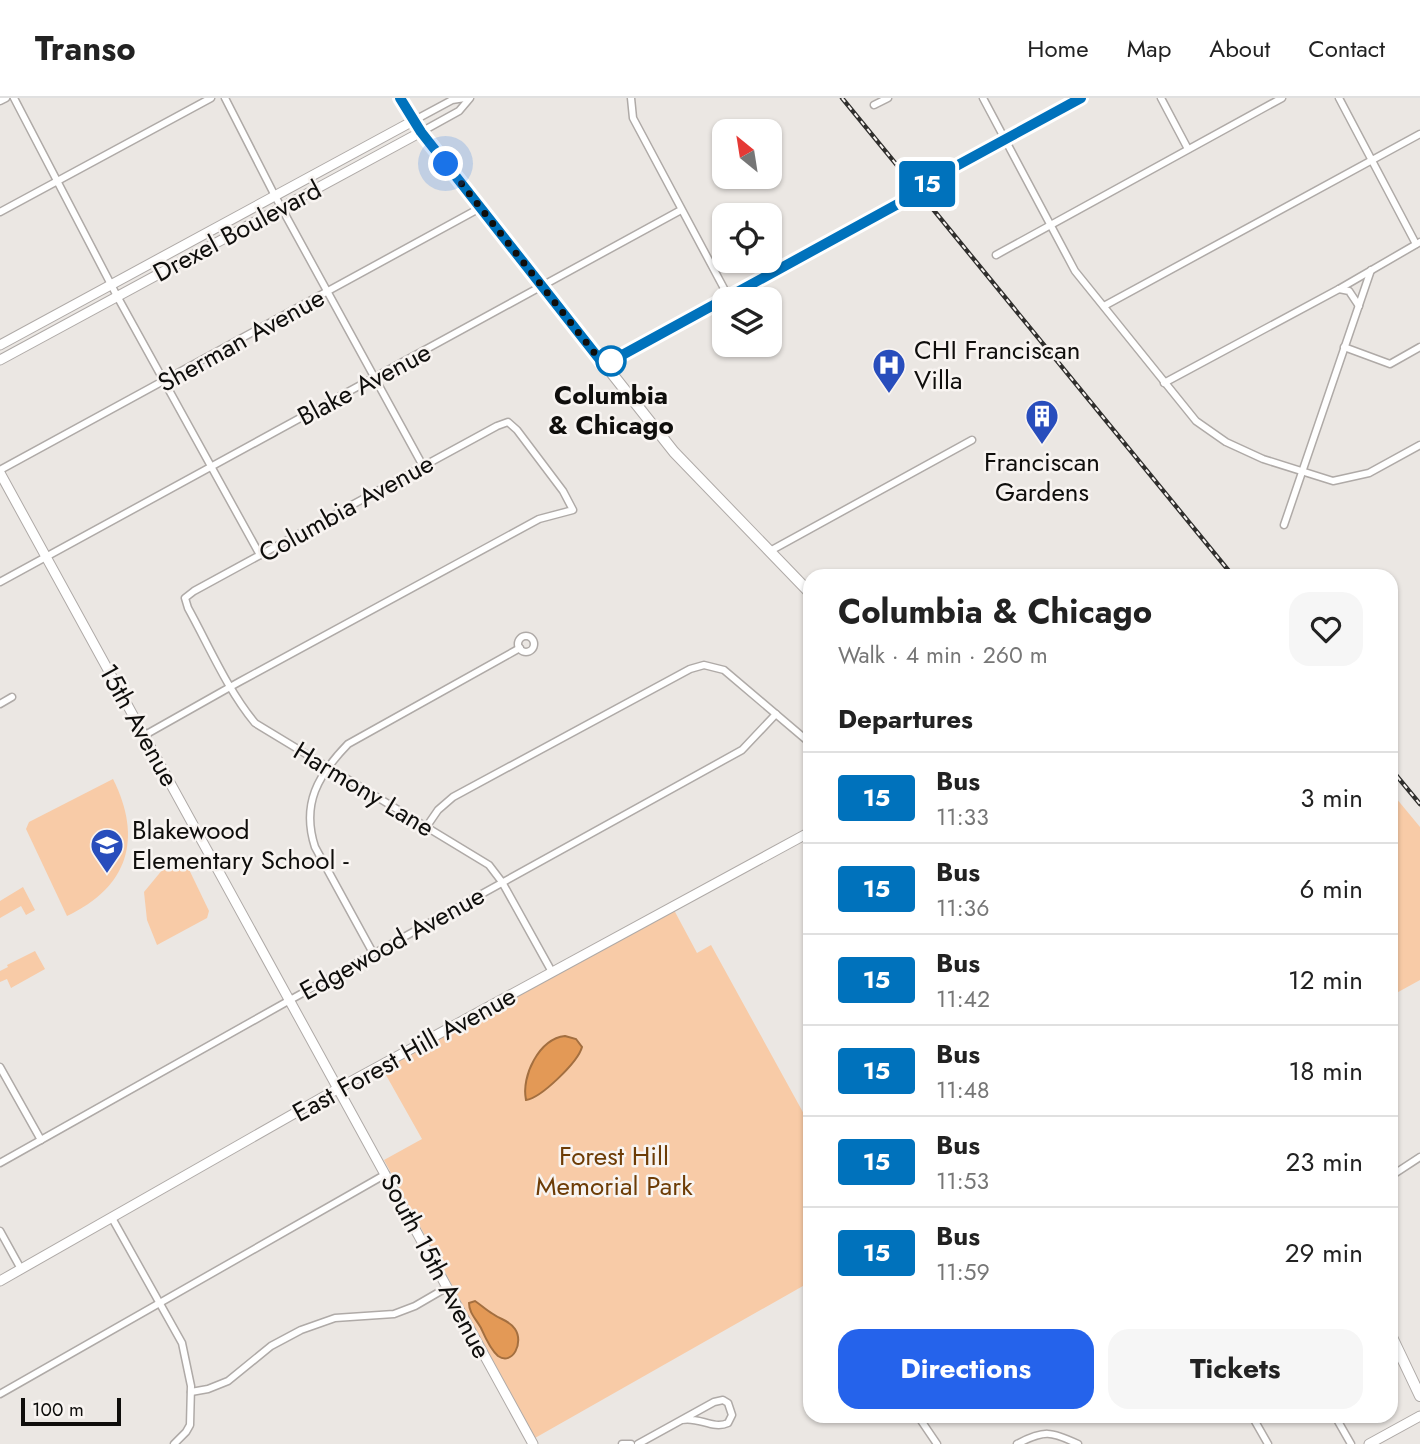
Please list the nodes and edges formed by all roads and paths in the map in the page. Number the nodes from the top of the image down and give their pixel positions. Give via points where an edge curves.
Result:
1 (6, 98) edge
2 (14, 98) edge
3 (211, 98) edge
4 (225, 98) edge
5 (400, 98) edge
6 (468, 98) edge
7 (631, 98) edge
8 (887, 98) edge
9 (983, 98) edge
10 (1081, 98) edge
11 (1161, 98) edge
12 (1282, 98) edge
13 (1339, 98) edge
14 (0, 101) edge
15 (874, 105) dead end
16 (413, 121) junction
17 (421, 132) junction
18 (1420, 134) edge
19 (1006, 139) junction
20 (1188, 149) junction
21 (1372, 160) junction
22 (58, 181) junction
23 (275, 196) junction
24 (281, 207) junction
25 (480, 208) junction
26 (681, 210) junction
27 (0, 212) edge
28 (1051, 226) junction
29 (1418, 243) edge
30 (996, 256) dead end
31 (1371, 270) junction
32 (111, 285) junction
33 (543, 287) junction
34 (723, 287) edge
35 (745, 287) edge
36 (1339, 289) junction
37 (328, 292) junction
38 (117, 296) junction
39 (712, 305) edge
40 (1104, 306) junction
41 (1359, 306) junction
42 (0, 345) edge
43 (1344, 347) junction
44 (1420, 348) edge
45 (0, 360) edge
46 (604, 365) junction
47 (376, 378) junction
48 (166, 382) junction
49 (1164, 383) junction
50 (972, 440) dead end
51 (1420, 445) edge
52 (212, 466) junction
53 (423, 466) junction
54 (0, 472) edge
55 (1301, 472) junction
56 (1284, 525) dead end
57 (770, 551) junction
58 (260, 555) junction
59 (45, 556) junction
60 (0, 582) edge
61 (803, 586) edge
62 (185, 598) joint
63 (520, 648) dead end
64 (231, 687) junction
65 (12, 697) dead end
66 (0, 704) edge
67 (776, 714) junction
68 (145, 735) junction
69 (803, 737) edge
70 (328, 768) junction
71 (427, 826) junction
72 (803, 836) edge
73 (502, 882) junction
74 (373, 953) junction
75 (552, 972) junction
76 (290, 1000) junction
77 (0, 1067) edge
78 (339, 1088) junction
79 (41, 1140) junction
80 (1420, 1157) edge
81 (0, 1163) edge
82 (1398, 1171) edge
83 (386, 1174) junction
84 (112, 1217) junction
85 (0, 1231) edge
86 (21, 1269) junction
87 (0, 1281) edge
88 (446, 1287) junction
89 (160, 1302) junction
90 (1398, 1350) edge
91 (191, 1391) junction
92 (0, 1394) edge
93 (1420, 1396) edge
94 (1420, 1416) edge
95 (682, 1420) junction
96 (923, 1423) edge
97 (1256, 1423) edge
98 (1340, 1423) edge
99 (174, 1444) edge
100 (533, 1444) edge
101 (622, 1444) edge
102 (631, 1444) edge
103 (638, 1444) edge
104 (937, 1444) edge
105 (1017, 1444) edge
106 (1077, 1444) edge
107 (1268, 1444) edge
108 (1351, 1444) edge
109 (1369, 1444) edge

1 - 14 street
2 - 22 street
3 - 22 street
4 - 23 street
5 - 16 main road
6 - 16 street, Drexel Boulevard via 452,100
6 - 17 street, Drexel Boulevard via 459,111
7 - 26 street via 633,118
8 - 15 street
9 - 19 street
10 - 19 street
11 - 20 street
12 - 20 street
13 - 21 street
16 - 17 main road
16 - 23 street, Drexel Boulevard
17 - 24 street, Drexel Boulevard
17 - 25 main road
18 - 21 street
19 - 28 street
19 - 35 street
20 - 28 street
21 - 29 street
21 - 40 street
22 - 27 street
22 - 32 street
23 - 24 street
23 - 32 street, Drexel Boulevard
24 - 37 street
24 - 38 street, Drexel Boulevard
25 - 33 main road
25 - 37 street, Sherman Avenue
26 - 33 street, Blake Avenue
26 - 34 street
28 - 30 street
28 - 40 street via 1075,271
29 - 31 street
31 - 36 street
31 - 41 street
32 - 38 street
32 - 42 street, Drexel Boulevard
33 - 46 main road
33 - 47 street, Blake Avenue
36 - 41 street via 1349,291
36 - 49 street
37 - 47 street
37 - 48 street, Sherman Avenue
38 - 45 street, Drexel Boulevard
38 - 48 street
39 - 46 street
40 - 49 street
41 - 43 street
43 - 44 street via 1390,364
43 - 55 street
46 - 57 main road via 674,452
47 - 52 street, Blake Avenue
47 - 53 street
48 - 52 street
48 - 54 street, Sherman Avenue
49 - 55 street via 1196,421 1226,442
50 - 57 street
51 - 55 street via 1355,478 1333,481
52 - 58 street
52 - 59 street, Blake Avenue
53 - 58 street, Columbia Avenue
53 - 64 street, Columbia Avenue via 508,422 573,510 539,519
54 - 59 street, 15th Avenue
55 - 56 street
57 - 61 main road
58 - 62 street, Columbia Avenue
59 - 60 street, Blake Avenue
59 - 68 street, 15th Avenue
62 - 64 street, Harmony Lane
63 - 70 street via 358,737
64 - 68 street
64 - 70 street, Harmony Lane via 255,723
65 - 66 street
67 - 69 street
67 - 71 street via 724,670 690,669 453,797
67 - 73 street, Edgewood Avenue via 741,750
68 - 76 street, 15th Avenue
70 - 71 street, Harmony Lane
70 - 74 street via 309,810 309,828
71 - 73 street, Harmony Lane via 489,865
72 - 75 street, East Forest Hill Avenue
73 - 74 street, Edgewood Avenue
73 - 75 street, Harmony Lane
74 - 76 street, Edgewood Avenue
75 - 78 street, East Forest Hill Avenue
76 - 78 street, 15th Avenue
76 - 79 street, Edgewood Avenue
77 - 79 street
78 - 83 street, South 15th Avenue
78 - 84 street, East Forest Hill Avenue
79 - 81 street, Edgewood Avenue
80 - 82 street
83 - 88 street, South 15th Avenue
83 - 89 street
84 - 86 street, East Forest Hill Avenue
84 - 89 street
85 - 86 street
86 - 87 street, East Forest Hill Avenue
88 - 91 street via 394,1314 335,1318 301,1330 271,1346 228,1381
88 - 100 street, South 15th Avenue
89 - 91 street via 181,1343
89 - 92 street
90 - 93 main road
91 - 99 street via 190,1425
94 - 109 street
95 - 95 street via 720,1426 732,1415 728,1403 718,1400
95 - 103 street
96 - 104 street
97 - 107 street
98 - 108 street
101 - 102 street
105 - 106 street via 1043,1433

